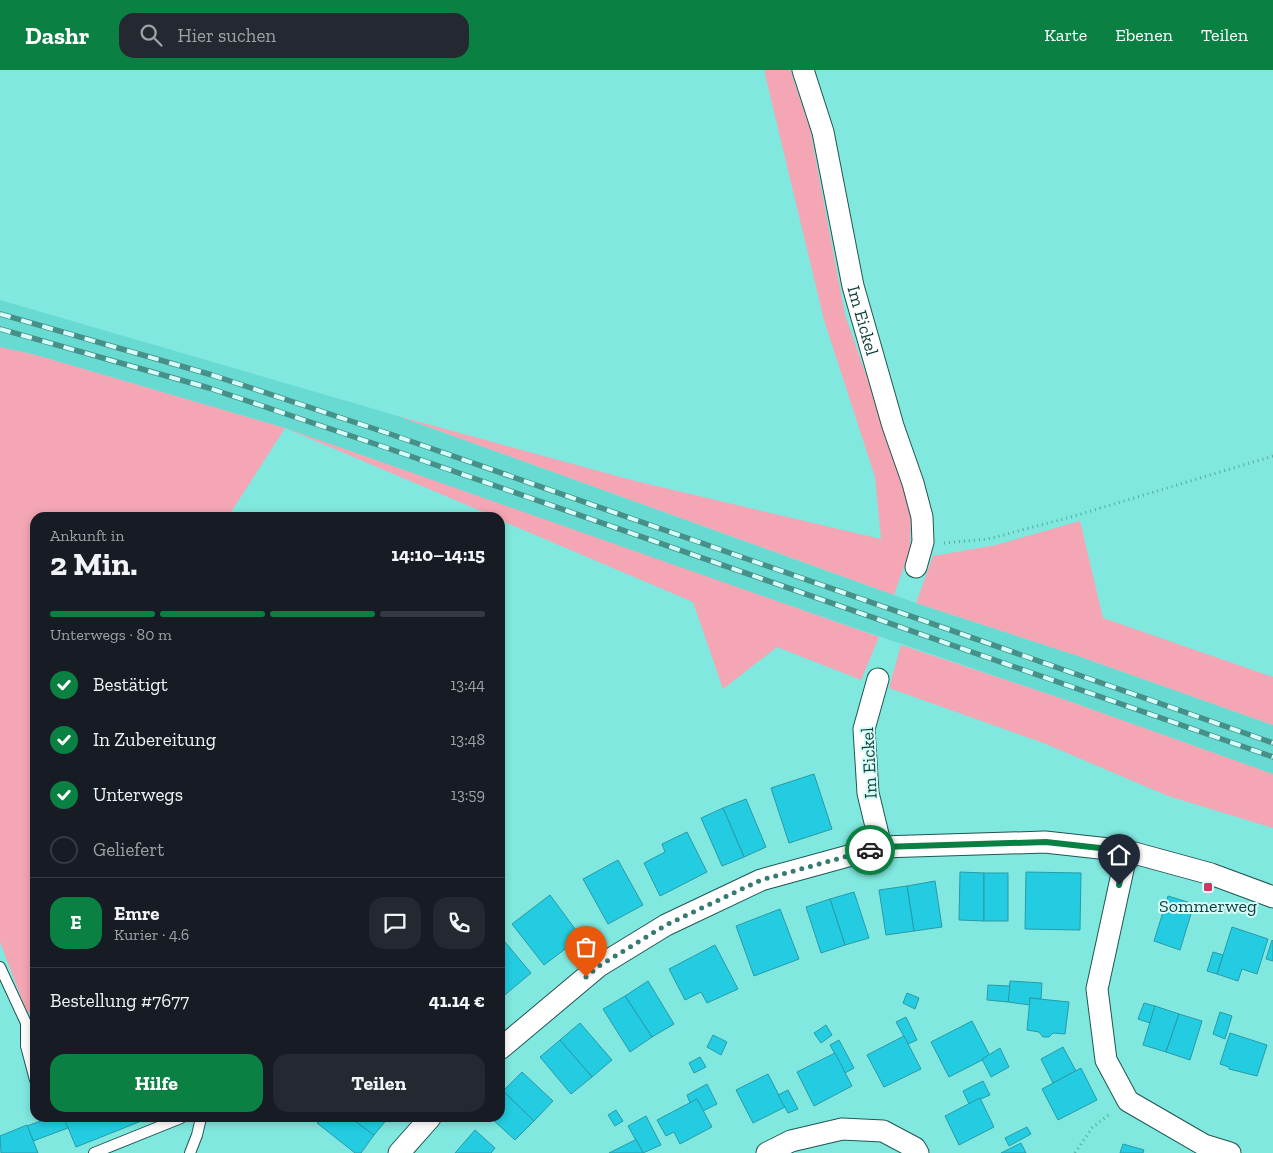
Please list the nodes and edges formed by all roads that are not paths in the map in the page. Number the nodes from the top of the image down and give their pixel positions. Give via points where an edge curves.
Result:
1 (803, 70) edge
2 (916, 566) dead end
3 (878, 679) dead end
4 (881, 847) junction
5 (1127, 851) junction
6 (1273, 896) edge
7 (0, 966) edge
8 (30, 1022) edge
9 (505, 1045) edge
10 (30, 1061) edge
11 (172, 1122) edge
12 (200, 1122) edge
13 (426, 1122) edge
14 (94, 1153) edge
15 (190, 1153) edge
16 (399, 1153) edge
17 (767, 1153) edge
18 (918, 1153) edge
19 (1230, 1153) edge

1 - 2 street, Im Eickel via 823,132 854,286 893,426 920,508 923,542
3 - 4 street, Im Eickel via 864,729 868,793
4 - 5 street via 1046,842
4 - 9 street via 761,880 666,925 599,966
5 - 6 street via 1211,874
5 - 19 street via 1098,989 1106,1060 1128,1101 1204,1144
7 - 8 lane
8 - 10 lane via 26,1046
11 - 14 lane
12 - 15 lane
13 - 16 street
17 - 18 street via 791,1141 842,1129 883,1131 915,1148

